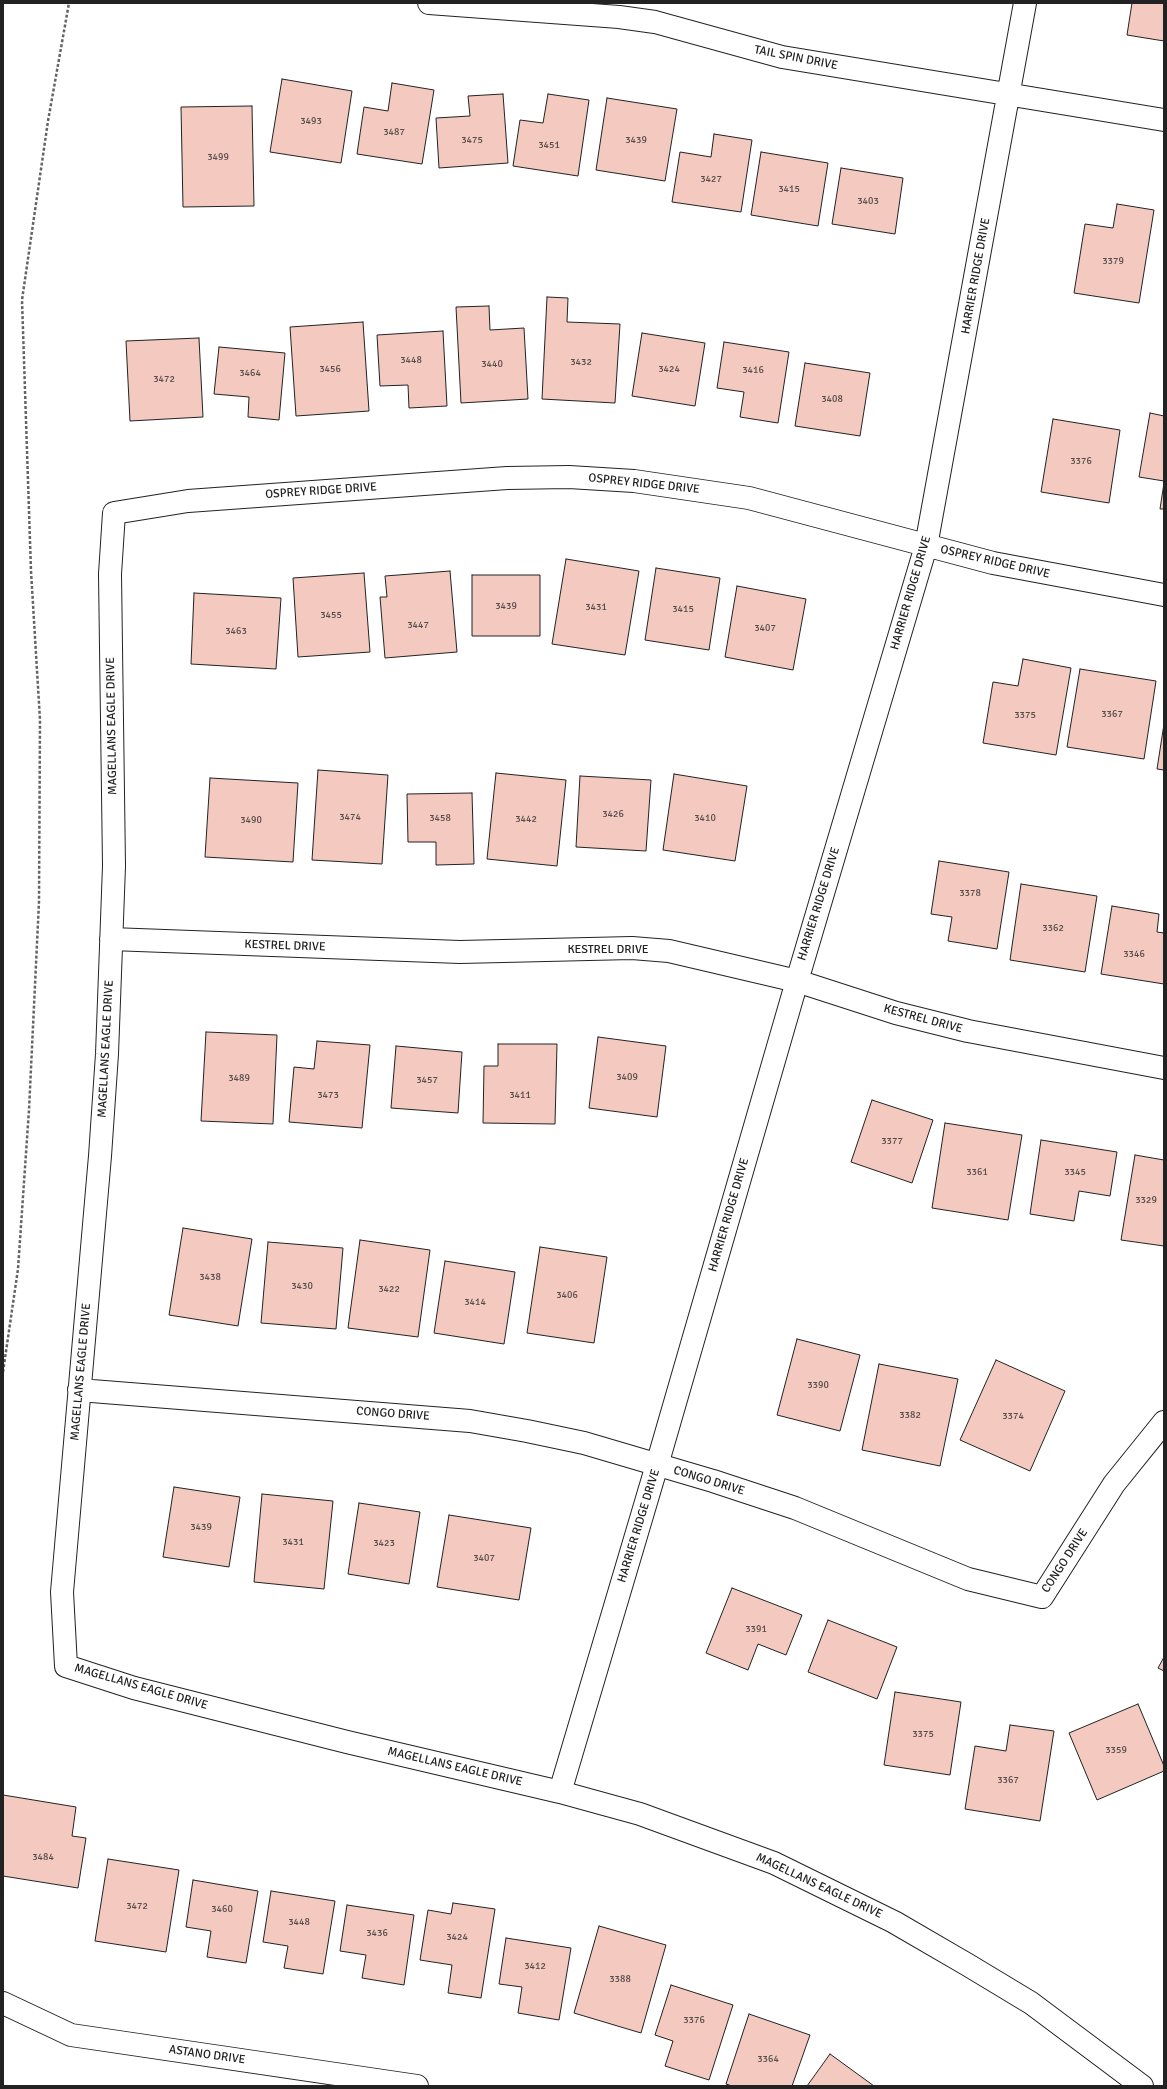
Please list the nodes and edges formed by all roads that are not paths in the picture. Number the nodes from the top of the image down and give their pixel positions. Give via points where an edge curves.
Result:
1 (429, 3) edge
2 (1025, 3) edge
3 (1009, 94) junction
4 (1164, 120) edge
5 (114, 512) joint
6 (926, 546) junction
7 (1164, 595) edge
8 (111, 939) junction
9 (797, 981) junction
10 (1164, 1068) edge
11 (79, 1390) junction
12 (1164, 1422) edge
13 (657, 1465) junction
14 (560, 1792) junction
15 (3, 2003) edge
16 (417, 2086) edge
17 (1142, 2086) edge

1 - 3 street, TAIL SPIN DRIVE via 641,20 782,57
2 - 3 street, HARRIER RIDGE DRIVE
3 - 4 street, TAIL SPIN DRIVE
3 - 6 street, HARRIER RIDGE DRIVE
5 - 6 street, OSPREY RIDGE DRIVE via 188,501 507,478 569,477 634,481 750,498
5 - 8 street, MAGELLANS EAGLE DRIVE via 110,574 114,866
6 - 7 street, OSPREY RIDGE DRIVE via 1024,570
6 - 9 street, HARRIER RIDGE DRIVE
8 - 9 street, KESTREL DRIVE via 460,952 632,948 669,951
8 - 11 street, MAGELLANS EAGLE DRIVE via 100,1156
9 - 10 street, KESTREL DRIVE via 896,1013 968,1031
9 - 13 street, HARRIER RIDGE DRIVE
11 - 13 street, CONGO DRIVE via 470,1420 584,1443
11 - 14 street, MAGELLANS EAGLE DRIVE via 62,1592 66,1666 149,1692
12 - 13 street, CONGO DRIVE via 1114,1484 1042,1597 968,1579 795,1508
13 - 14 street, HARRIER RIDGE DRIVE
14 - 17 street, MAGELLANS EAGLE DRIVE via 640,1814 774,1863 894,1922 1031,2003
15 - 16 street, ASTANO DRIVE via 71,2036

